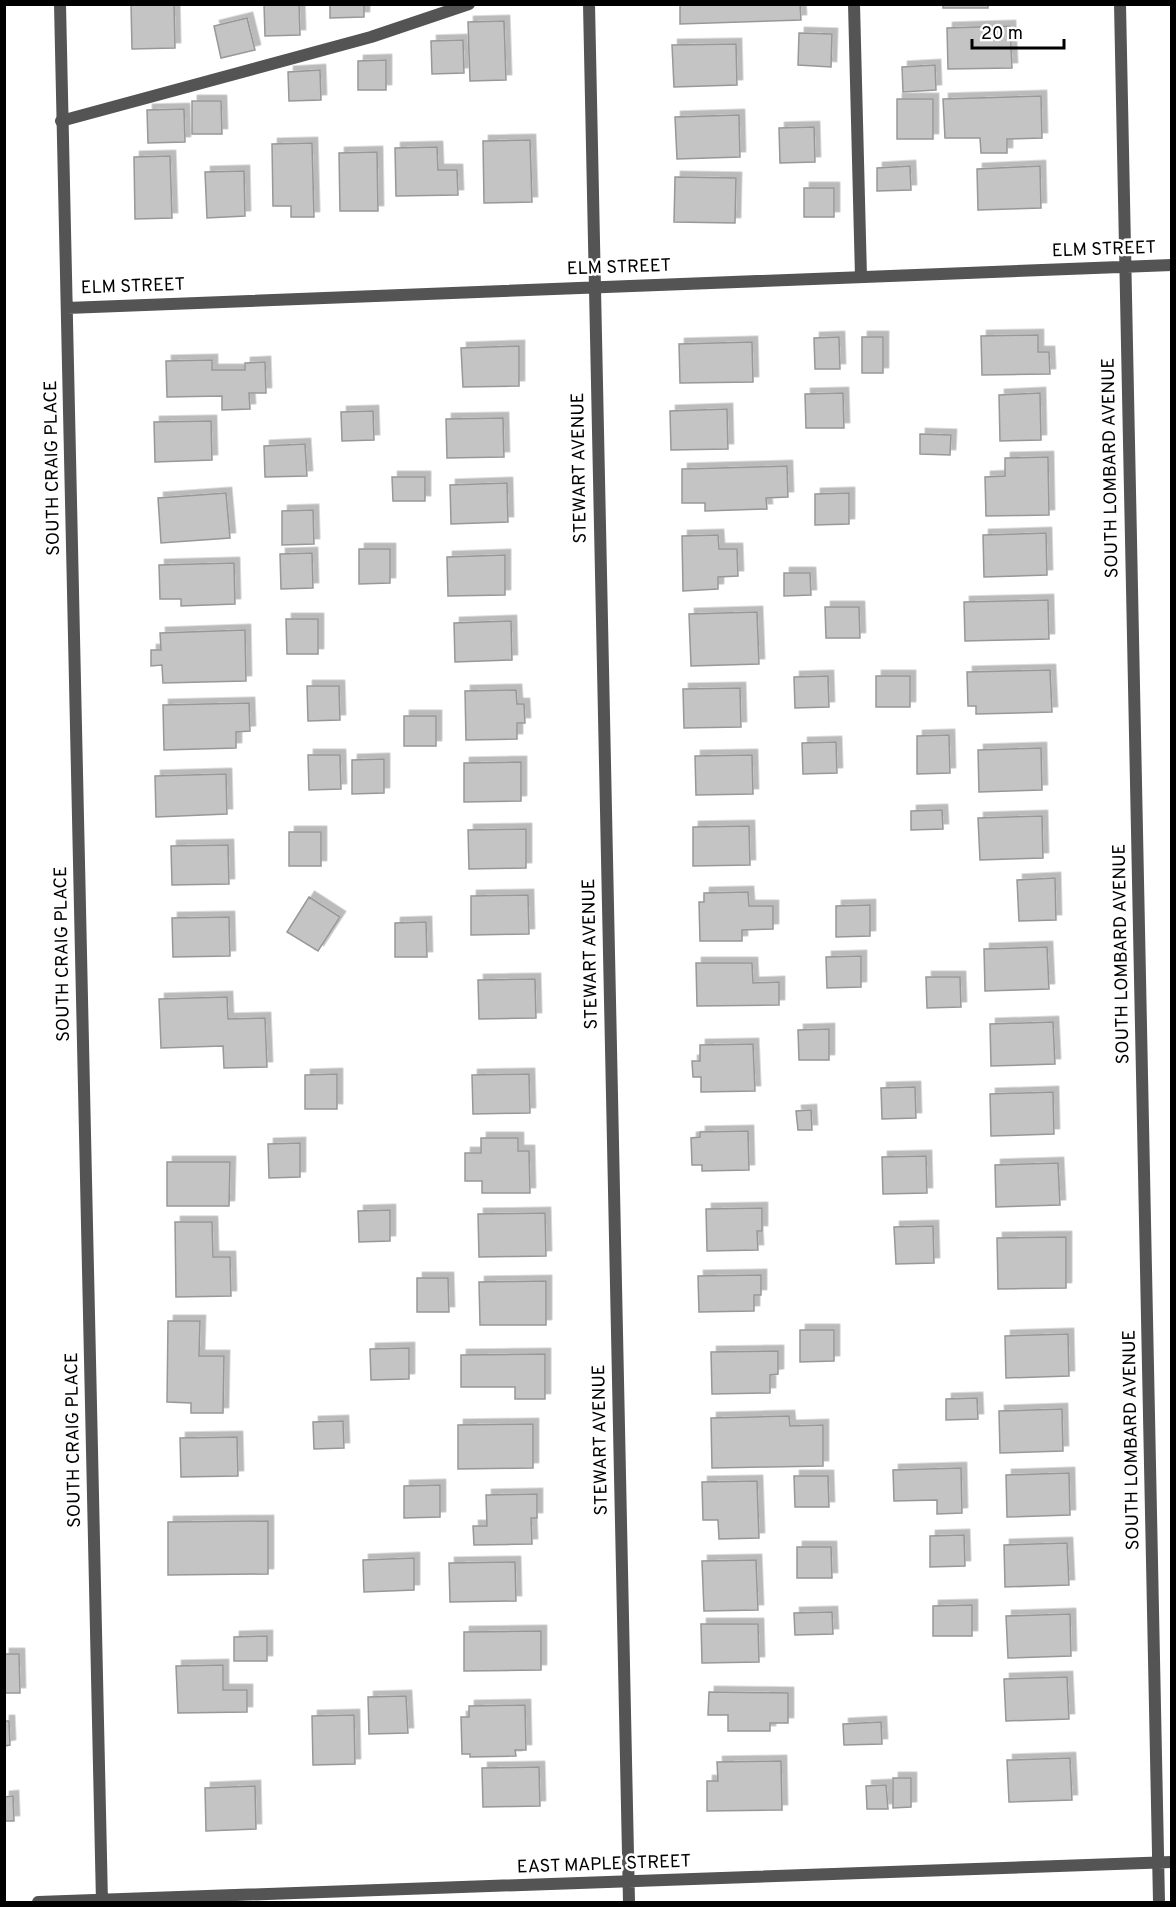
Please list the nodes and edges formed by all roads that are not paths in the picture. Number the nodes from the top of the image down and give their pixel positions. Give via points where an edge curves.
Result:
1 (60, 4) edge
2 (469, 4) edge
3 (589, 4) edge
4 (854, 4) edge
5 (1120, 4) edge
6 (61, 121) junction
7 (1172, 265) edge
8 (1125, 267) junction
9 (861, 277) junction
10 (594, 287) junction
11 (67, 308) junction
12 (1165, 1862) edge
13 (629, 1882) junction
14 (38, 1902) edge
15 (102, 1902) edge
16 (630, 1902) edge
17 (1159, 1902) edge

1 - 6 street, SOUTH CRAIG PLACE
2 - 6 street via 371,38
3 - 10 street, STEWART AVENUE
4 - 9 street
5 - 8 street, SOUTH LOMBARD AVENUE
6 - 11 street, SOUTH CRAIG PLACE
7 - 8 street, ELM STREET
8 - 9 street, ELM STREET
8 - 12 street, SOUTH LOMBARD AVENUE
9 - 10 street, ELM STREET
10 - 11 street, ELM STREET
10 - 13 street, STEWART AVENUE
11 - 15 street, SOUTH CRAIG PLACE
12 - 13 street, EAST MAPLE STREET
12 - 17 street, SOUTH LOMBARD AVENUE
13 - 15 street, EAST MAPLE STREET
13 - 16 street, STEWART AVENUE
14 - 15 street, EAST MAPLE STREET

